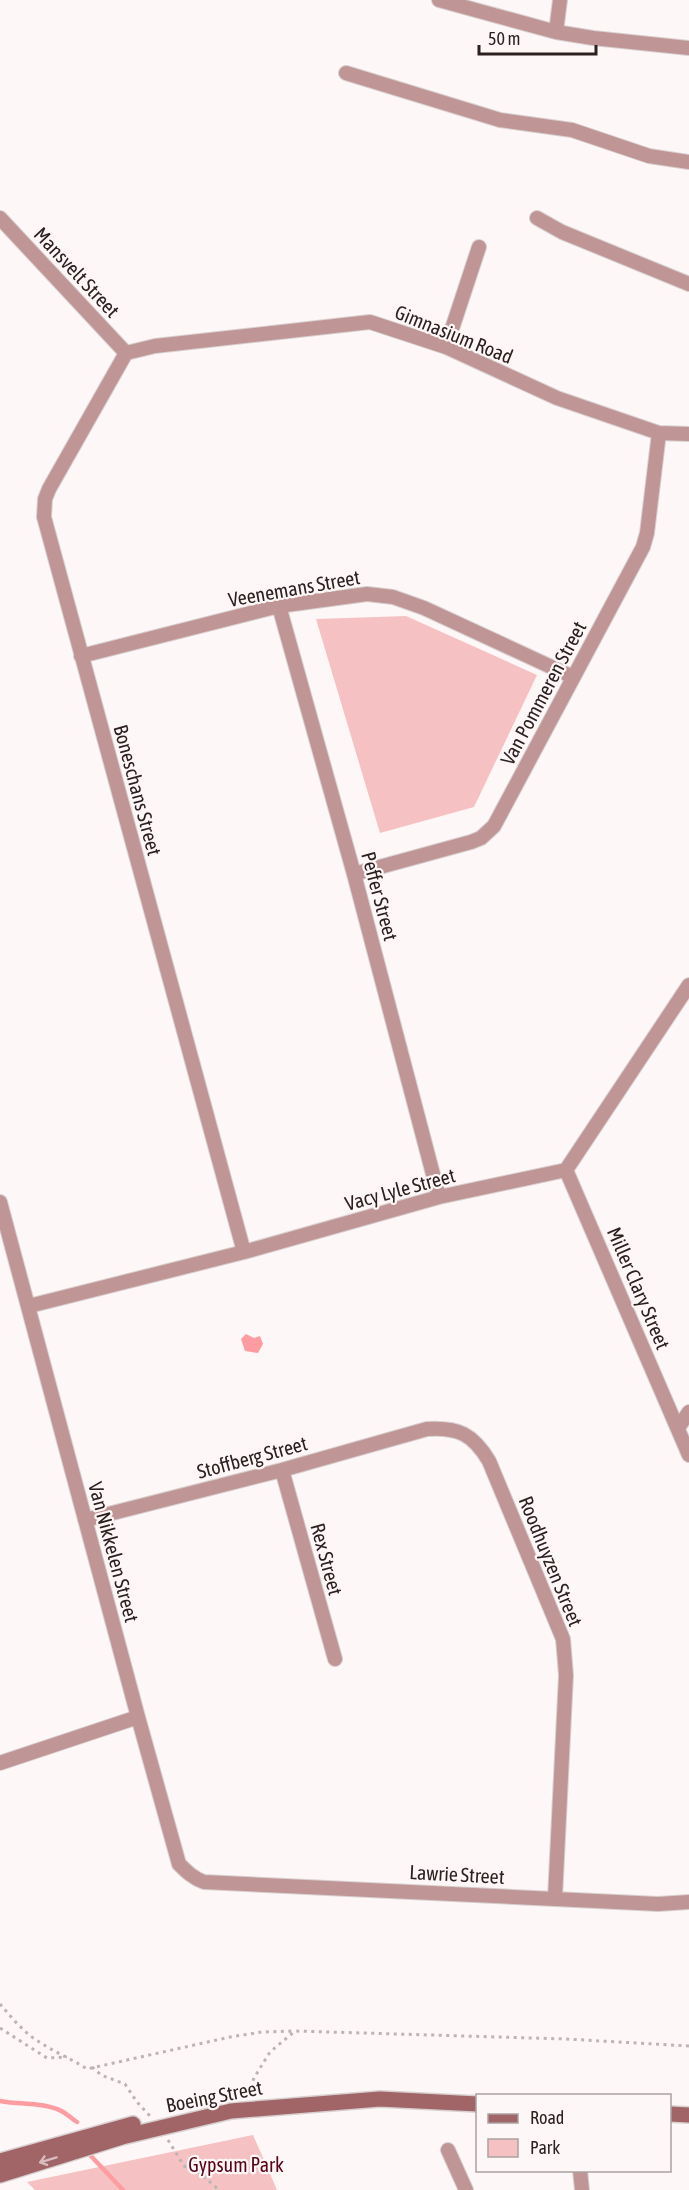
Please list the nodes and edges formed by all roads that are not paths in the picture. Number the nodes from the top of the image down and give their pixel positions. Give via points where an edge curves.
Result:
1 (439, 0) edge
2 (560, 0) edge
3 (556, 32) junction
4 (689, 48) edge
5 (346, 73) dead end
6 (689, 162) edge
7 (0, 218) edge
8 (537, 218) dead end
9 (479, 247) dead end
10 (689, 284) edge
11 (446, 347) junction
12 (126, 353) junction
13 (659, 433) junction
14 (689, 434) edge
15 (279, 606) junction
16 (81, 656) junction
17 (573, 676) junction
18 (354, 874) junction
19 (689, 984) edge
20 (566, 1170) junction
21 (439, 1197) junction
22 (0, 1202) edge
23 (244, 1252) junction
24 (29, 1306) junction
25 (689, 1412) edge
26 (678, 1428) junction
27 (427, 1429) joint
28 (689, 1455) edge
29 (282, 1470) junction
30 (85, 1520) junction
31 (335, 1659) dead end
32 (138, 1717) junction
33 (0, 1762) edge
34 (223, 1883) joint
35 (555, 1898) junction
36 (689, 1902) edge
37 (476, 2097) edge
38 (476, 2104) edge
39 (671, 2105) edge
40 (689, 2106) edge
41 (671, 2114) edge
42 (689, 2115) edge
43 (448, 2150) dead end
44 (0, 2161) edge
45 (580, 2172) edge
46 (0, 2175) edge
47 (466, 2190) edge
48 (582, 2190) edge

1 - 3 street
2 - 3 street
3 - 4 street
5 - 6 street via 500,120 572,130 649,156
7 - 12 street, Mansvelt Street
8 - 10 street
9 - 11 street
11 - 12 street, Gimnasium Road via 361,321 155,346
11 - 13 street, Gimnasium Road via 557,398
12 - 16 street, Boneschans Street via 49,489 44,506
13 - 14 street, Gimnasium Road
13 - 17 street, Van Pommeren Street via 643,547
15 - 16 street, Veenemans Street
15 - 17 street, Veenemans Street via 367,594 393,597
15 - 18 street, Peffer Street
16 - 23 street, Boneschans Street
17 - 18 street, Van Pommeren Street via 489,831 471,842
18 - 21 street, Peffer Street
19 - 20 street
20 - 21 street, Vacy Lyle Street
20 - 26 street, Miller Clary Street
21 - 23 street, Vacy Lyle Street
22 - 24 street, Van Nikkelen Street
23 - 24 street, Vacy Lyle Street
24 - 30 street, Van Nikkelen Street
25 - 26 street
26 - 28 street, Miller Clary Street
27 - 29 street, Stoffberg Street
27 - 35 street, Roodhuyzen Street via 459,1431 480,1447 563,1639 566,1675
29 - 30 street, Stoffberg Street
29 - 31 street, Rex Street
30 - 32 street, Van Nikkelen Street
32 - 33 street
32 - 34 street, Van Nikkelen Street via 180,1864 194,1878
34 - 35 street, Lawrie Street
35 - 36 street, Lawrie Street
37 - 44 main road, Boeing Street via 377,2093 229,2101
38 -> 46 main road, Boeing Street via 380,2099 257,2107 122,2137
39 - 40 main road
41 - 42 main road
43 - 47 street
45 - 48 street

